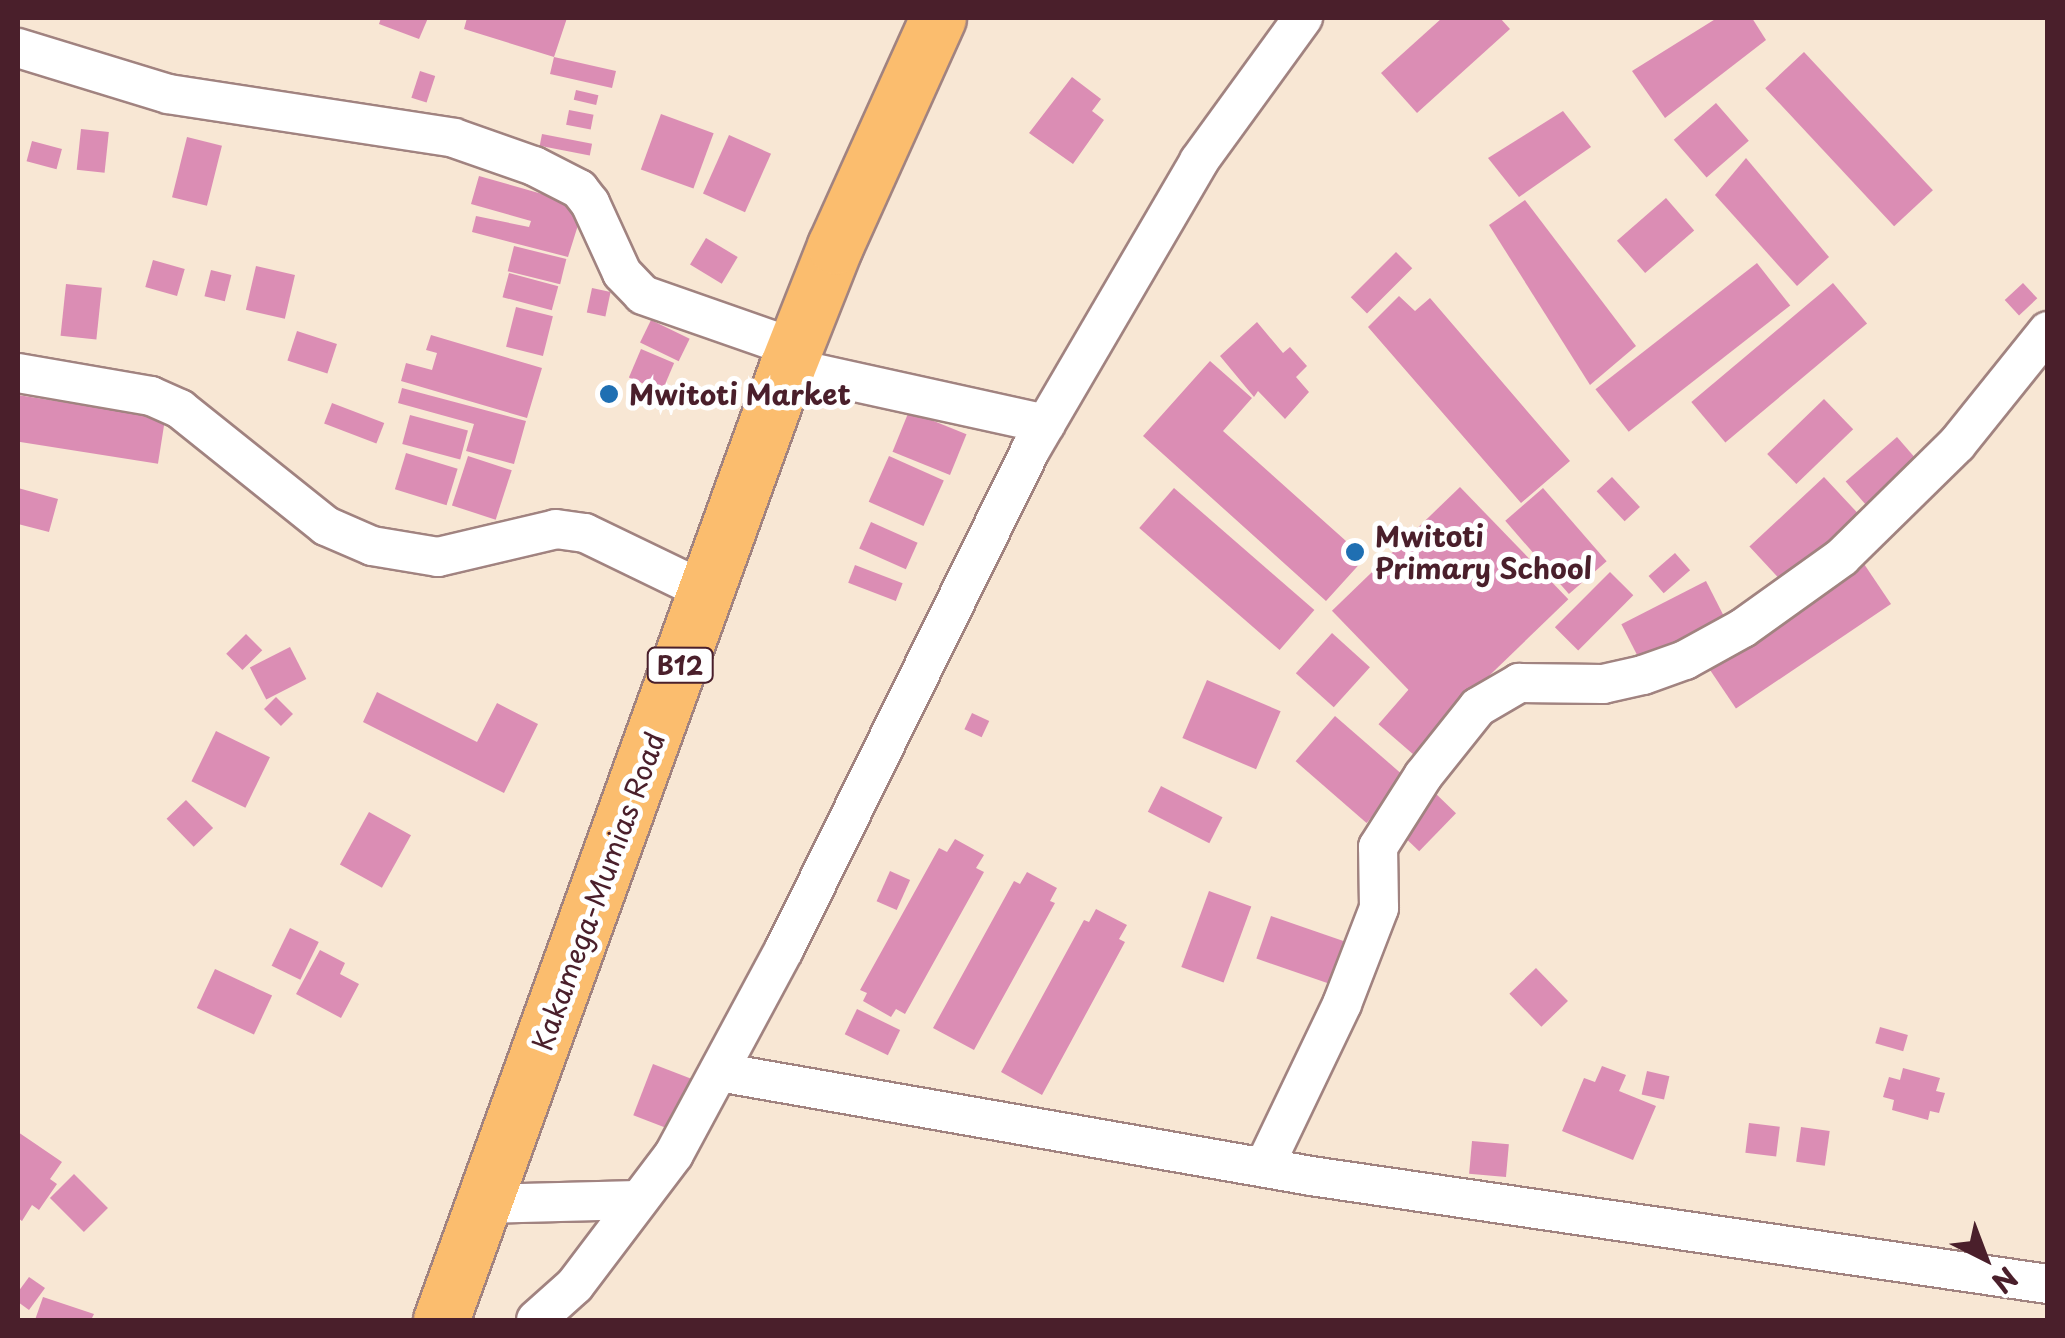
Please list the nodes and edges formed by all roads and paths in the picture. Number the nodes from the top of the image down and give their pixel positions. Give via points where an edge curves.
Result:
1 (938, 18) edge
2 (1303, 18) edge
3 (18, 48) edge
4 (2048, 331) edge
5 (791, 358) junction
6 (18, 373) edge
7 (1046, 424) junction
8 (706, 590) junction
9 (718, 1072) junction
10 (1264, 1167) junction
11 (638, 1200) junction
12 (482, 1204) junction
13 (2048, 1284) edge
14 (441, 1320) edge
15 (536, 1320) edge

1 - 5 highway, Kakamega-Mumias Road / B12
2 - 7 street via 1199,161
3 - 5 street via 168,94 454,138 534,166 580,189 622,272 643,295
4 - 10 street via 1957,444 1842,558 1743,628 1644,675 1603,684 1519,683 1478,707 1378,847 1379,908 1342,1004
5 - 7 street
5 - 8 highway, Kakamega-Mumias Road / B12
6 - 8 street via 151,396 180,409 326,526 372,546 438,557 556,529 585,533
7 - 9 street
8 - 12 highway, Kakamega-Mumias Road / B12
9 - 10 street
9 - 11 street via 674,1154
10 - 13 street
11 - 12 street
11 - 15 street via 575,1285
12 - 14 highway, Kakamega-Mumias Road / B12

